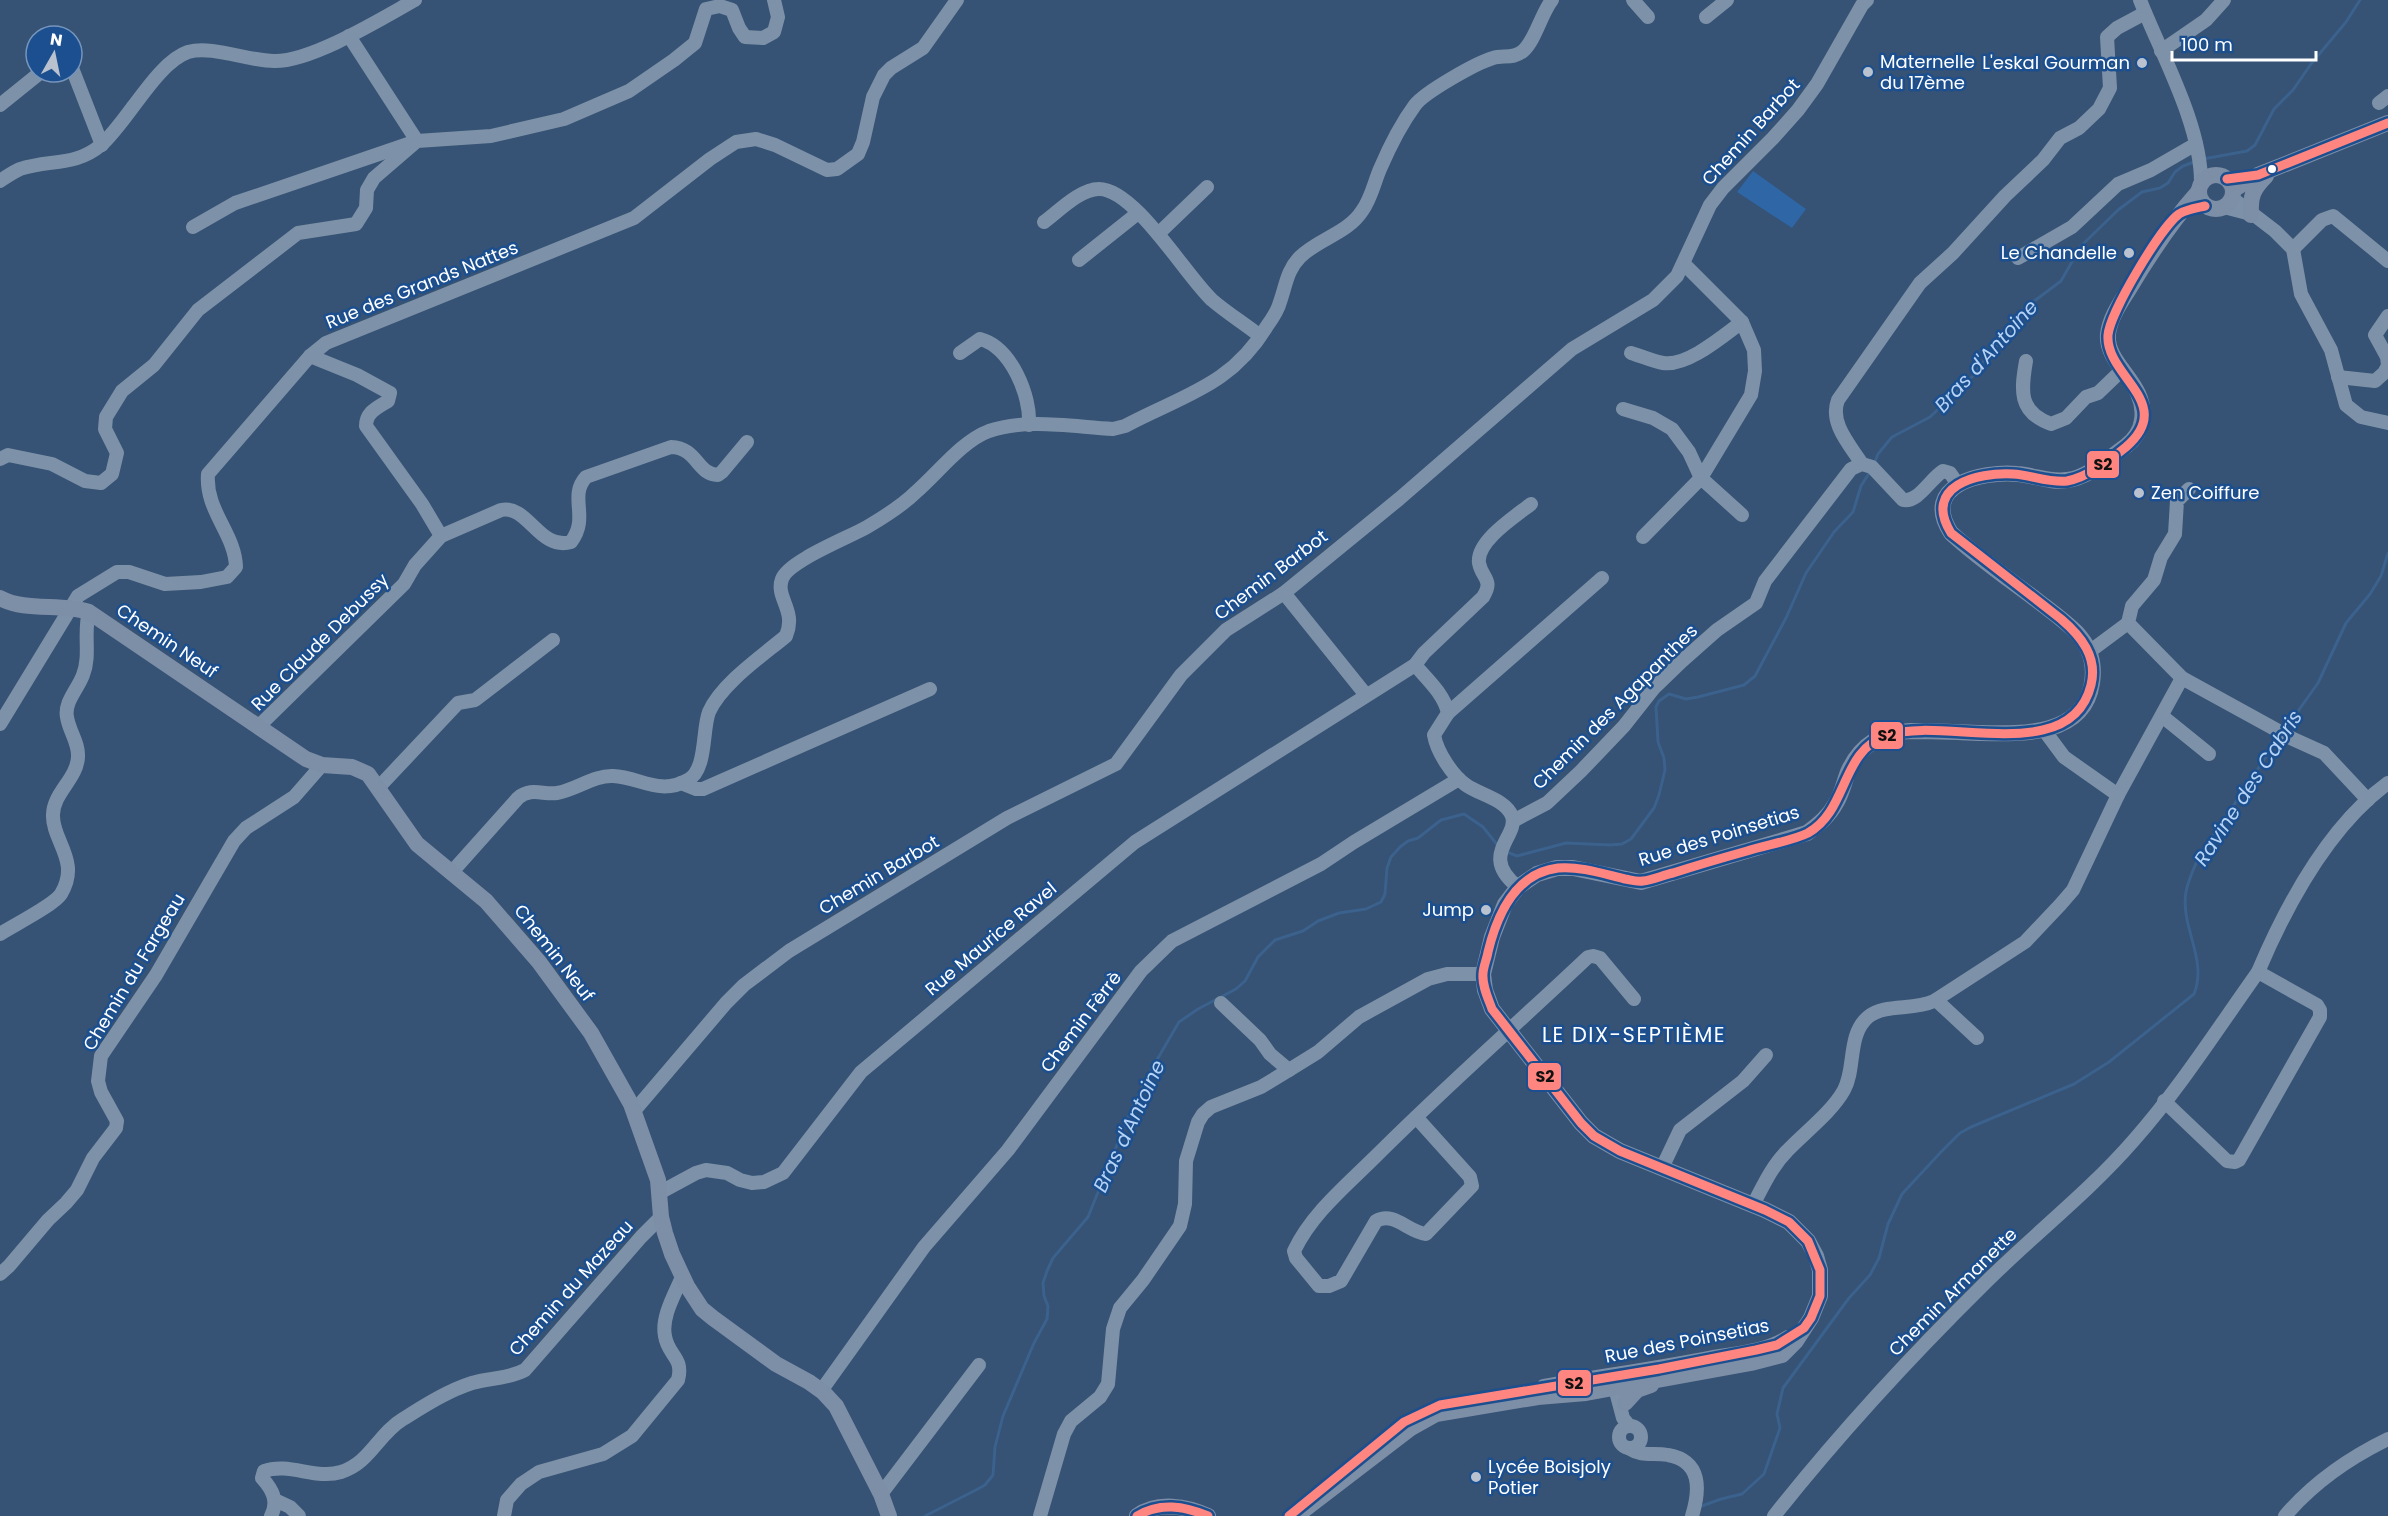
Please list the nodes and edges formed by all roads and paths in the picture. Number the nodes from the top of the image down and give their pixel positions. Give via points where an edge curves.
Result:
1 (415, 0) edge
2 (774, 0) edge
3 (957, 0) edge
4 (1552, 0) edge
5 (1633, 0) edge
6 (1727, 0) edge
7 (1867, 0) edge
8 (2224, 0) edge
9 (2142, 6) edge
10 (1648, 17) dead end
11 (1706, 17) dead end
12 (349, 36) junction
13 (2161, 51) junction
14 (26, 84) edge
15 (78, 84) edge
16 (0, 105) edge
17 (2388, 123) edge
18 (417, 141) junction
19 (102, 145) junction
20 (2274, 168) junction
21 (2201, 174) junction
22 (0, 181) edge
23 (1208, 187) dead end
24 (2229, 194) junction
25 (1138, 213) junction
26 (2252, 215) junction
27 (1044, 222) dead end
28 (193, 227) dead end
29 (1158, 234) junction
30 (2293, 249) junction
31 (2018, 258) dead end
32 (1079, 260) dead end
33 (2388, 261) edge
34 (1684, 264) junction
35 (2388, 316) edge
36 (1742, 322) junction
37 (1260, 336) junction
38 (960, 352) dead end
39 (1631, 353) dead end
40 (310, 356) junction
41 (2026, 361) dead end
42 (2388, 366) edge
43 (2123, 369) junction
44 (2338, 377) junction
45 (1623, 409) dead end
46 (2388, 423) edge
47 (1029, 425) junction
48 (747, 442) dead end
49 (0, 459) edge
50 (1862, 464) junction
51 (1701, 478) junction
52 (1958, 483) junction
53 (2189, 489) dead end
54 (1531, 504) dead end
55 (1742, 515) dead end
56 (441, 536) junction
57 (1643, 537) dead end
58 (1602, 578) dead end
59 (1284, 593) junction
60 (0, 598) edge
61 (70, 608) junction
62 (89, 612) junction
63 (2128, 623) junction
64 (553, 640) dead end
65 (2090, 652) junction
66 (1415, 665) junction
67 (2182, 678) junction
68 (930, 689) dead end
69 (1366, 695) junction
70 (1448, 713) junction
71 (2162, 716) junction
72 (0, 724) edge
73 (258, 727) junction
74 (2044, 730) junction
75 (2209, 754) dead end
76 (322, 765) junction
77 (1459, 779) junction
78 (681, 783) junction
79 (2388, 783) edge
80 (378, 788) junction
81 (2118, 795) junction
82 (2368, 800) junction
83 (1513, 821) junction
84 (451, 873) junction
85 (1518, 887) junction
86 (0, 934) edge
87 (2258, 972) junction
88 (1483, 974) junction
89 (1634, 999) dead end
90 (1936, 1000) junction
91 (1221, 1003) dead end
92 (1510, 1031) junction
93 (1977, 1038) dead end
94 (1766, 1055) dead end
95 (1288, 1070) junction
96 (2164, 1101) junction
97 (634, 1111) junction
98 (1416, 1117) junction
99 (1662, 1168) junction
100 (659, 1193) junction
101 (1753, 1205) junction
102 (661, 1217) junction
103 (0, 1274) edge
104 (682, 1277) junction
105 (979, 1365) dead end
106 (1664, 1374) junction
107 (1618, 1390) junction
108 (821, 1391) junction
109 (2388, 1439) edge
110 (881, 1494) junction
111 (275, 1500) junction
112 (271, 1516) edge
113 (299, 1516) edge
114 (504, 1516) edge
115 (889, 1516) edge
116 (1040, 1516) edge
117 (1137, 1516) edge
118 (1208, 1516) edge
119 (1289, 1516) edge
120 (1296, 1516) edge
121 (1692, 1516) edge
122 (1774, 1516) edge
123 (2285, 1516) edge

1 - 12 street
2 - 18 street via 778,17 774,32 763,38 745,37 732,10 720,6 706,9 695,43 675,60 629,91 564,119 491,136
3 - 40 street, Rue des Grands Nattes via 923,48 884,75 873,97 858,154 837,169 827,170 756,139 736,142 634,218 326,343
4 - 37 street via 1524,51 1514,57 1491,59 1428,93 1416,104 1390,149 1363,211 1301,256 1290,270 1280,302
5 - 10 street
6 - 11 street
7 - 34 street, Chemin Barbot via 1798,110 1710,205
8 - 13 street via 2206,20
9 - 13 street
9 - 50 street via 2107,37 2110,88 2099,109 2079,128 2060,138 2043,160 1920,283 1838,400 1837,422
12 - 18 street
12 - 19 street via 293,60 259,60 203,51 187,53 163,72
13 - 21 street via 2180,96
14 - 16 street
15 - 19 street
17 - 20 main road
18 - 28 street via 235,203
18 - 49 street via 374,178 367,190 366,208 356,224 298,233 198,310 154,364 122,391 106,417 105,429 117,453 112,474 101,483 85,481 52,464 8,455
19 - 22 street via 80,159 19,169
20 - 24 main road
20 - 26 main road via 2254,188
21 - 24 main road via 2222,176
21 - 24 main road via 2214,210
21 - 31 street via 2151,170 2118,184 2072,227
21 - 43 main road via 2192,209 2176,216 2112,317 2109,346
23 - 29 street
24 - 26 street
25 - 27 street via 1112,192 1095,189
25 - 29 street
25 - 32 street
26 - 30 street
29 - 37 street via 1212,299
30 - 33 street via 2322,220 2333,216
30 - 44 street via 2301,294 2331,350
34 - 36 street
34 - 59 street, Chemin Barbot via 1653,300 1572,349
35 - 42 street via 2375,335
36 - 39 street via 1683,360 1665,364
36 - 51 street via 1754,350 1751,395
37 - 47 street via 1245,358 1213,384 1125,426 1113,429
38 - 47 street via 980,339 996,346 1024,390 1030,410
40 - 56 street via 390,393 388,401 371,411 366,426
40 - 61 street, Rue des Grands Nattes via 208,474 206,490 236,555 236,567 226,577 165,584 117,572 78,596
41 - 43 street via 2023,398 2036,417 2051,424 2066,418
42 - 44 street via 2375,381
43 - 52 main road via 2144,410 2141,428 2129,444 2070,480 2008,474
44 - 46 street via 2346,405 2361,417
45 - 51 street via 1653,418 1672,429
47 - 78 street via 1004,427 977,436 914,495 865,528 787,571 781,579 790,614 786,636 718,697 708,716 698,769 692,778
48 - 56 street, Rue Claude Debussy via 718,475 705,471 690,452 671,447 586,477 578,489 580,523 571,542 548,539 510,509
50 - 52 street via 1872,467 1903,500 1911,501 1943,471
50 - 83 street, Chemin des Agapanthes via 1851,469 1802,530 1765,581 1756,603 1717,630 1675,668 1547,803
51 - 55 street
51 - 57 street
52 - 65 main road via 1948,492 1942,511 1951,533 2076,632
53 - 63 street via 2177,501 2175,534 2161,557 2154,580 2132,606
54 - 66 street, Rue Maurice Ravel via 1487,539 1479,562 1489,588 1483,597
56 - 73 street, Rue Claude Debussy via 404,584
58 - 70 street
59 - 69 street
59 - 97 street, Chemin Barbot via 1226,630 1181,675 1116,764 1007,818 766,968 726,1003
60 - 61 main road, Chemin Neuf via 20,604
61 - 62 main road, Chemin Neuf
61 - 72 street, Rue des Grands Nattes
62 - 73 main road, Chemin Neuf
62 - 86 street via 84,674 67,707 78,758 74,773 55,801 53,815 66,855 65,884 52,904
63 - 65 street
63 - 67 street
64 - 80 street via 475,700 458,703
65 - 74 main road, Rue des Poinsetias via 2093,675 2085,703 2071,718
66 - 69 street, Rue Maurice Ravel
66 - 70 street via 1443,698
67 - 71 street
67 - 82 street via 2324,753
68 - 78 street via 703,789
69 - 100 street, Rue Maurice Ravel via 1125,850 861,1072 783,1173 752,1183 706,1170
70 - 77 street via 1434,735 1436,745
71 - 75 street
71 - 81 street
73 - 76 main road, Chemin Neuf via 306,759
74 - 81 street via 2064,757
74 - 85 main road, Rue des Poinsetias via 2015,734 1895,731 1867,745 1851,765 1837,802 1824,820 1807,833 1641,882 1557,868 1537,874
76 - 80 main road, Chemin Neuf via 361,770
76 - 103 street, Chemin du Fargeau via 294,797 246,828 225,854 156,975 100,1056 98,1081 117,1121 116,1128 93,1158 77,1190
77 - 83 street via 1504,806
77 - 108 street, Chemin Fèrrè via 1321,864 1161,949 1008,1150 924,1247
78 - 84 street via 647,785 609,776 555,793 527,792
79 - 82 street, Chemin Armanette
80 - 84 main road, Chemin Neuf via 417,844
81 - 90 street via 2067,898 2025,942
82 - 87 street, Chemin Armanette via 2321,856 2271,941
83 - 85 street via 1500,861 1503,871
84 - 97 main road, Chemin Neuf via 496,911 551,977 591,1033
85 - 88 main road, Rue des Poinsetias via 1496,924
87 - 96 street, Chemin Armanette
87 - 96 street via 2317,1005 2320,1017 2239,1160 2227,1161
88 - 92 main road, Rue des Poinsetias via 1492,1009
88 - 95 street via 1447,974 1428,979 1359,1017 1318,1052
89 - 92 street via 1600,958 1588,957
90 - 93 street
90 - 101 street via 1917,1007 1876,1012 1867,1018 1855,1037 1851,1071 1842,1094 1785,1153
91 - 95 street
92 - 98 street
92 - 99 main road, Rue des Poinsetias via 1594,1136 1620,1152
94 - 99 street via 1743,1081 1680,1130
95 - 116 street via 1261,1087 1211,1107 1198,1122 1186,1161 1180,1226 1120,1308 1113,1329 1108,1384 1100,1397 1071,1421 1064,1434
96 - 122 street, Chemin Armanette via 2091,1186 1985,1283 1885,1385
97 - 100 main road, Chemin Neuf
98 - 98 street via 1470,1176 1472,1186 1426,1234 1382,1217 1341,1281 1319,1286 1296,1258 1294,1251 1301,1236 1319,1212
99 - 101 main road, Rue des Poinsetias
100 - 102 main road, Chemin Neuf
101 - 106 main road, Rue des Poinsetias via 1789,1222 1808,1241 1816,1256 1820,1296 1811,1318 1797,1341 1782,1355
102 - 104 main road, Chemin Neuf
102 - 111 street, Chemin du Mazeau via 525,1370 454,1390 396,1424 362,1462 351,1468 330,1475 264,1471 262,1478
104 - 108 main road, Chemin Neuf via 702,1309 776,1364
104 - 114 street via 664,1325 669,1350 681,1368 678,1380 632,1436 603,1454 539,1472 507,1500
105 - 110 street
106 - 107 main road, Rue des Poinsetias
106 - 107 main road via 1637,1390
107 - 119 main road, Rue des Poinsetias via 1440,1405 1404,1422
107 - 120 main road via 1612,1400 1586,1393 1436,1414 1411,1428
107 - 121 street via 1627,1425 1638,1429 1636,1444 1686,1462 1696,1479 1698,1495
108 - 110 main road, Chemin Neuf via 836,1406
109 - 123 street via 2343,1464
110 - 115 main road, Chemin Neuf
111 - 112 street
111 - 113 street
117 - 118 main road via 1164,1506

